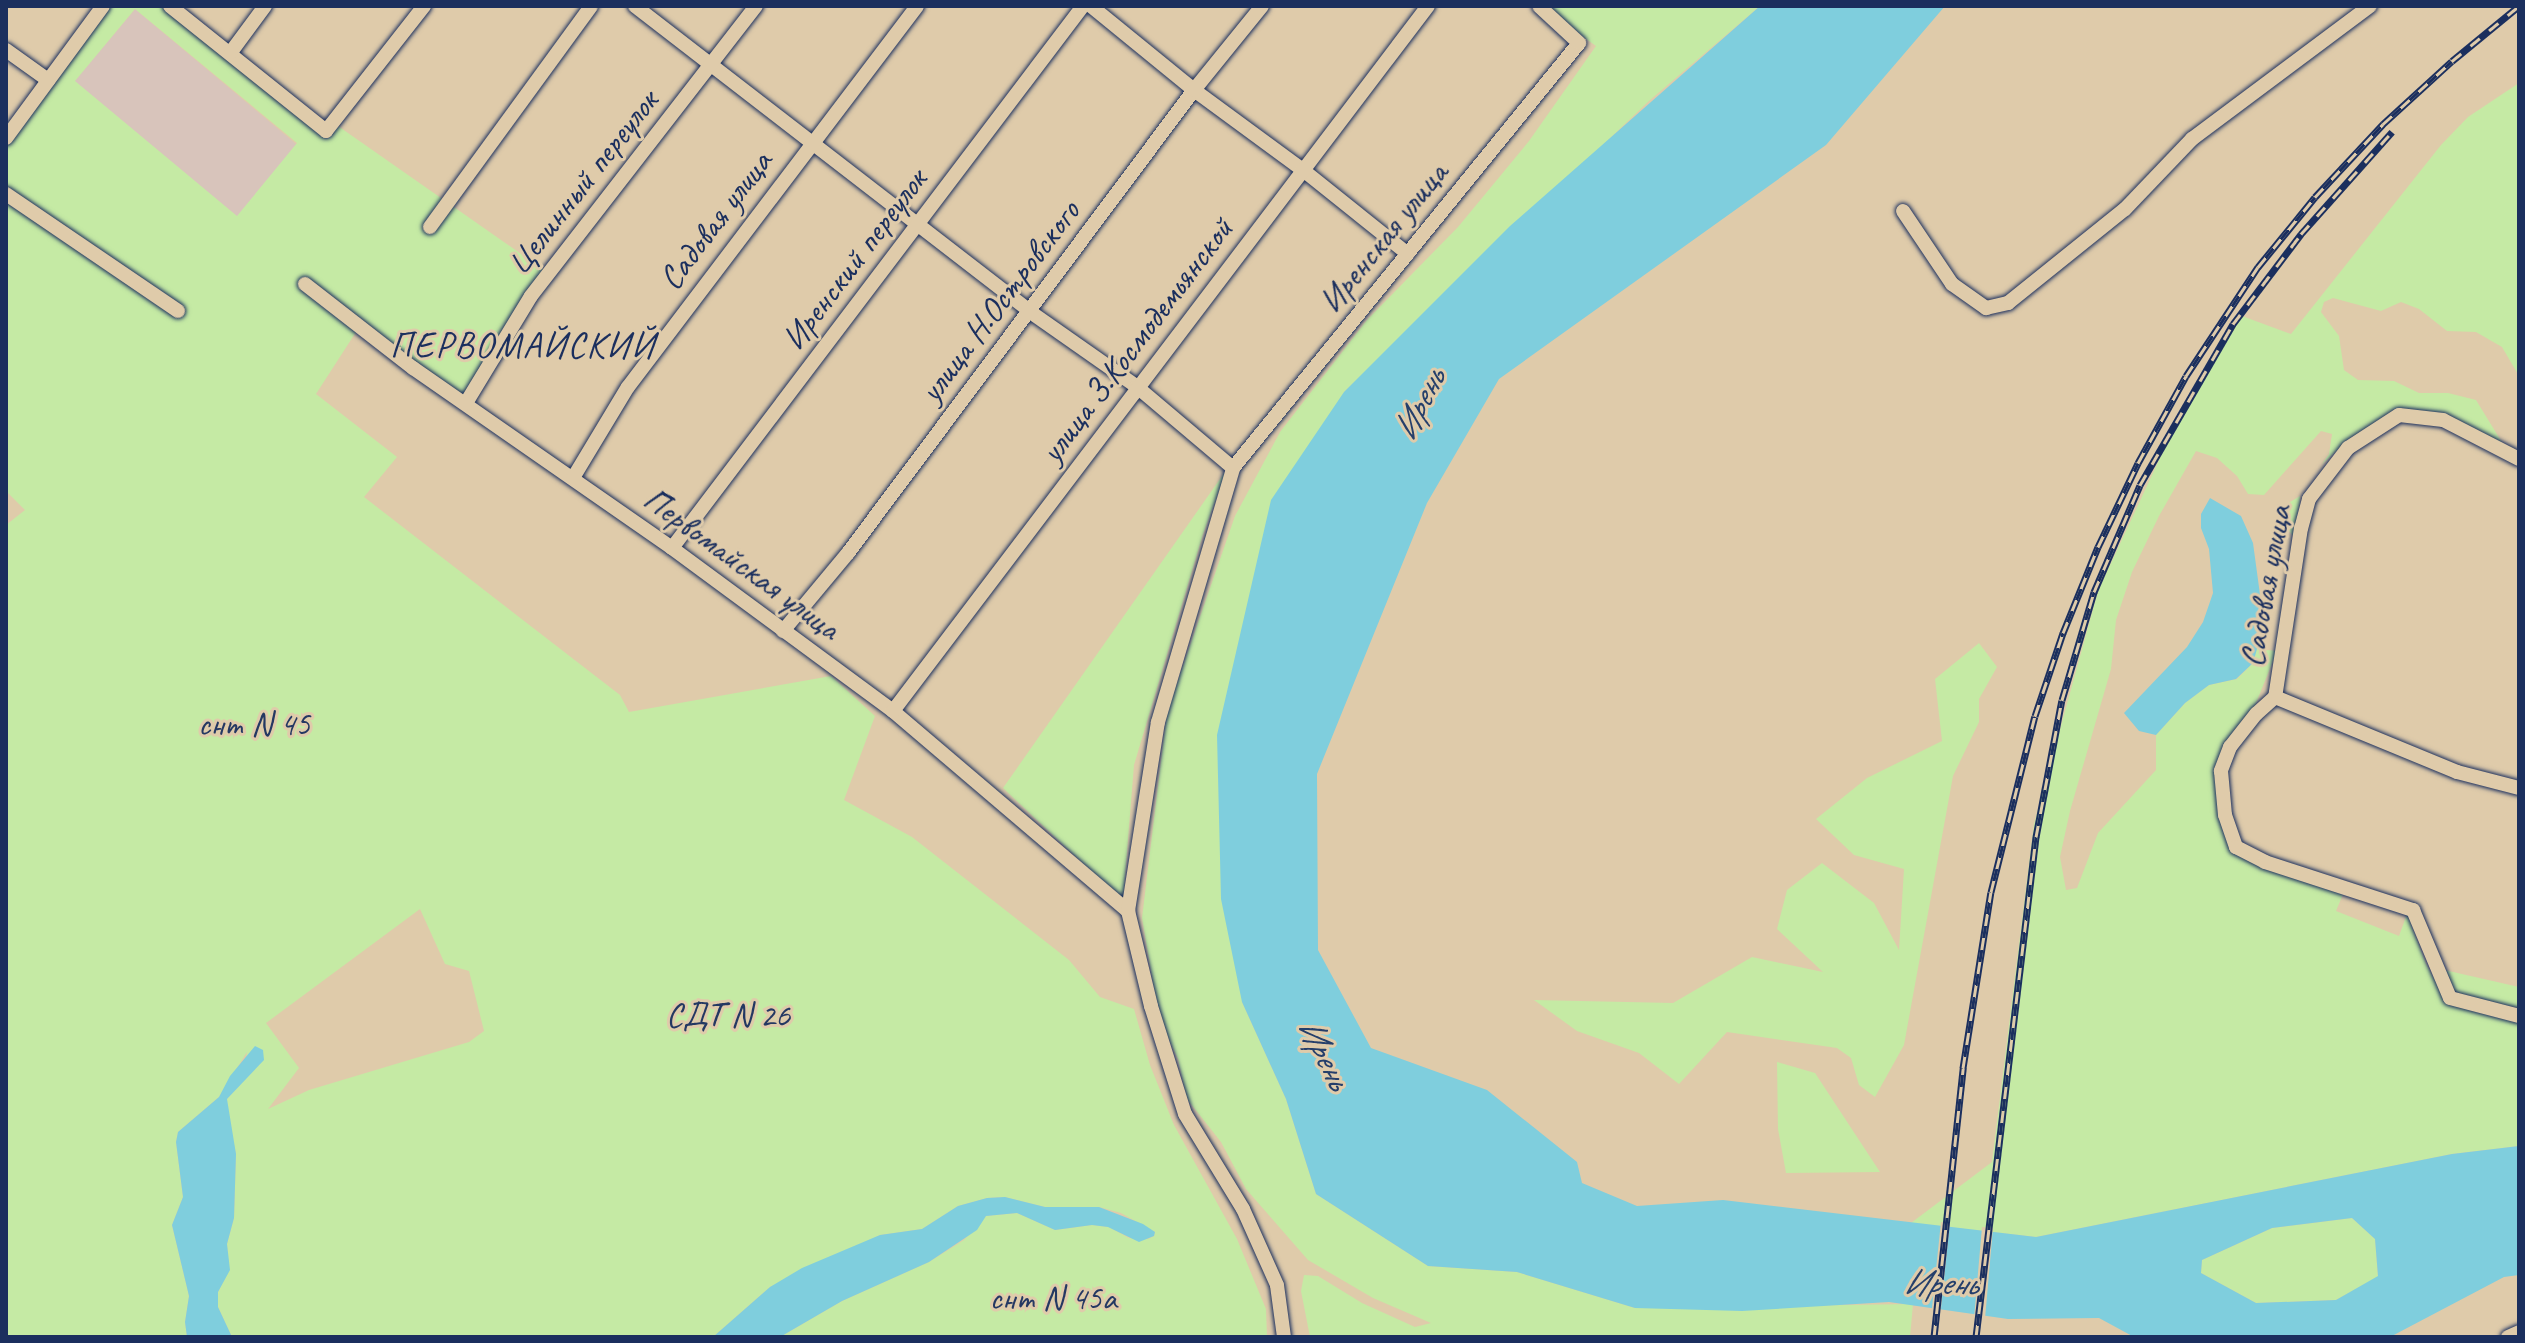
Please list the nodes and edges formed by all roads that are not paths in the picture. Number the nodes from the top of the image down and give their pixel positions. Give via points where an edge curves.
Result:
1 (103, 6) edge
2 (170, 6) edge
3 (265, 6) edge
4 (424, 6) edge
5 (591, 6) edge
6 (635, 6) edge
7 (756, 6) edge
8 (917, 6) edge
9 (1083, 6) edge
10 (1091, 6) edge
11 (1262, 6) edge
12 (1428, 6) edge
13 (1539, 6) edge
14 (2370, 6) edge
15 (6, 50) edge
16 (231, 52) junction
17 (712, 64) junction
18 (48, 80) junction
19 (1194, 90) junction
20 (6, 138) edge
21 (812, 140) junction
22 (1303, 170) junction
23 (6, 194) edge
24 (1903, 211) dead end
25 (919, 223) junction
26 (430, 227) dead end
27 (1408, 254) junction
28 (305, 284) dead end
29 (178, 311) dead end
30 (1029, 311) junction
31 (1136, 386) junction
32 (466, 403) junction
33 (2519, 459) edge
34 (1233, 468) junction
35 (573, 478) junction
36 (672, 548) junction
37 (783, 631) junction
38 (2275, 697) junction
39 (893, 711) junction
40 (2519, 788) edge
41 (1128, 911) junction
42 (2519, 1016) edge
43 (2519, 1332) edge
44 (1284, 1337) edge
45 (2508, 1337) edge

1 - 18 street
2 - 16 street
3 - 16 street
4 - 16 street via 326,131
5 - 26 street
6 - 17 street
7 - 17 street, Целинный переулок
8 - 21 street, Садовая улица
9 - 25 street, Иренский переулок
10 - 19 street
11 - 19 street, улица Н.Островского
12 - 22 street, улица З.Космодемьянской
13 - 27 street, Иренская улица via 1579,43
14 - 24 street via 2192,139 2125,209 2008,303 1986,308 1952,284
15 - 18 street
17 - 21 street
17 - 32 street, Целинный переулок via 531,296
18 - 20 street
19 - 22 street
19 - 30 street, улица Н.Островского
21 - 25 street
21 - 35 street, Садовая улица via 628,387
22 - 27 street
22 - 31 street, улица З.Космодемьянской
23 - 29 street
25 - 30 street
25 - 36 street, Иренский переулок
27 - 34 street, Иренская улица
28 - 32 street, Первомайская улица
30 - 31 street
30 - 37 street, улица Н.Островского
31 - 34 street
31 - 39 street, улица З.Космодемьянской
32 - 35 street, Первомайская улица
33 - 38 street, Садовая улица via 2443,420 2399,415 2348,448 2309,499
34 - 41 street via 1158,722
35 - 36 street, Первомайская улица
36 - 37 street, Первомайская улица
37 - 39 street, Первомайская улица
38 - 40 street, Садовая улица via 2457,772
38 - 42 street, Садовая улица via 2230,747 2221,771 2225,815 2236,847 2265,862 2413,910 2450,998
39 - 41 street, Первомайская улица
41 - 44 street via 1185,1114 1243,1209 1277,1285
43 - 45 street

